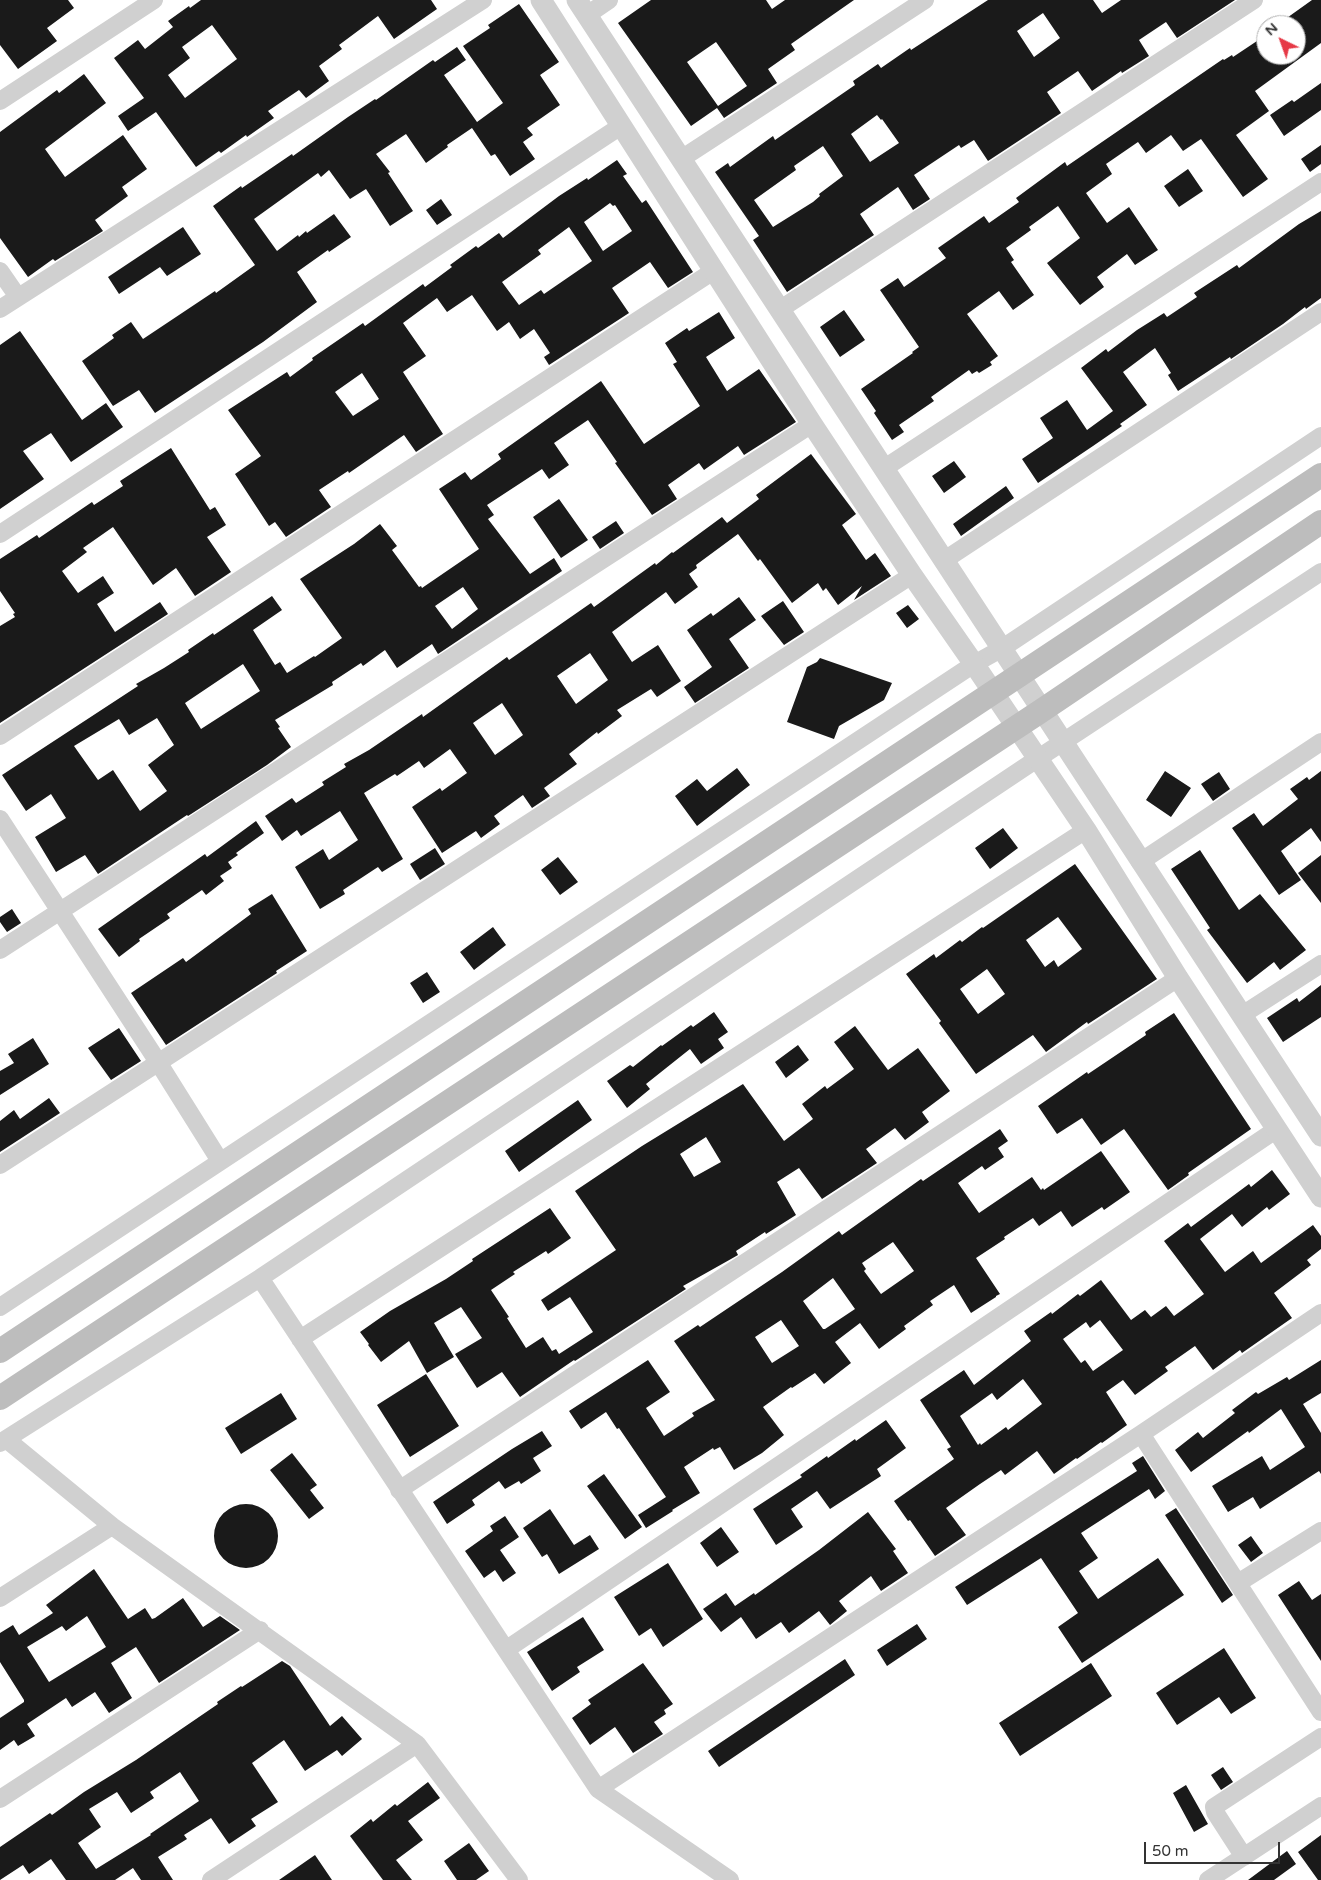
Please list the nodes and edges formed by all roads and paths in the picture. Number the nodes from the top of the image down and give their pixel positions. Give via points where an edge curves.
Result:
1 (154, 0) edge
2 (483, 0) edge
3 (541, 0) edge
4 (609, 0) edge
5 (925, 0) edge
6 (1254, 0) edge
7 (582, 7) edge
8 (0, 101) edge
9 (621, 126) junction
10 (681, 159) junction
11 (1321, 182) edge
12 (715, 270) junction
13 (0, 271) edge
14 (18, 297) junction
15 (0, 309) edge
16 (779, 310) junction
17 (1321, 312) edge
18 (812, 424) junction
19 (1321, 436) edge
20 (883, 469) junction
21 (1321, 475) edge
22 (1321, 522) edge
23 (0, 534) edge
24 (943, 561) junction
25 (1321, 572) edge
26 (912, 575) junction
27 (1001, 649) junction
28 (974, 664) junction
29 (1018, 676) junction
30 (993, 692) junction
31 (1041, 711) junction
32 (1015, 726) junction
33 (0, 736) edge
34 (1321, 742) edge
35 (1062, 743) junction
36 (1037, 759) junction
37 (0, 819) edge
38 (1086, 830) junction
39 (1140, 862) junction
40 (60, 912) junction
41 (0, 950) edge
42 (1321, 964) edge
43 (1178, 978) junction
44 (1242, 1016) junction
45 (158, 1062) junction
46 (1277, 1129) junction
47 (1321, 1136) edge
48 (220, 1161) junction
49 (0, 1165) edge
50 (1321, 1197) edge
51 (260, 1278) junction
52 (0, 1307) edge
53 (1321, 1313) edge
54 (300, 1338) junction
55 (0, 1351) edge
56 (0, 1398) edge
57 (1142, 1434) junction
58 (3, 1441) edge
59 (399, 1490) junction
60 (112, 1526) junction
61 (1321, 1531) edge
62 (1238, 1584) junction
63 (0, 1598) edge
64 (260, 1630) junction
65 (507, 1649) junction
66 (1321, 1712) edge
67 (1321, 1737) edge
68 (417, 1744) junction
69 (598, 1790) junction
70 (0, 1799) edge
71 (1321, 1806) edge
72 (1244, 1857) junction
73 (211, 1880) edge
74 (519, 1880) edge
75 (730, 1880) edge
76 (1208, 1880) edge

1 - 8 street
2 - 14 street
3 - 9 street
4 - 7 street
5 - 10 street
6 - 16 street
7 - 10 street
9 - 12 street
9 - 23 street
10 - 16 street
11 - 20 street
12 - 18 street
12 - 33 street
13 - 14 street
14 - 15 street
16 - 20 street
17 - 24 street
18 - 26 street
18 - 40 street
19 - 27 street
20 - 24 street
21 - 29 main road
22 - 31 main road
24 - 27 street
25 - 35 street
26 - 28 street
26 - 45 street
27 - 28 street
27 - 29 street
28 - 30 street
28 - 48 street
29 - 30 main road
29 - 31 street
30 - 32 street
30 - 55 main road
31 - 32 main road
31 - 35 street
32 - 36 street
32 - 56 main road
34 - 39 street
35 - 36 street
35 - 39 street
36 - 38 street
36 - 51 street
37 - 40 street
38 - 43 street
38 - 54 street
39 - 44 street
40 - 41 street
40 - 45 street
42 - 44 street
43 - 46 street
43 - 59 street
44 - 47 street
45 - 48 street
45 - 49 street
46 - 50 street
46 - 65 street
48 - 52 street
51 - 54 street
51 - 58 street
53 - 57 street
54 - 59 street
57 - 62 street
57 - 69 street
58 - 60 street
59 - 65 street
60 - 63 street
60 - 64 street
61 - 62 street
62 - 66 street
64 - 68 street
64 - 70 street
65 - 69 street
67 - 72 street via 1214,1807
68 - 73 street
68 - 74 street
69 - 75 street
71 - 72 street
72 - 76 street

